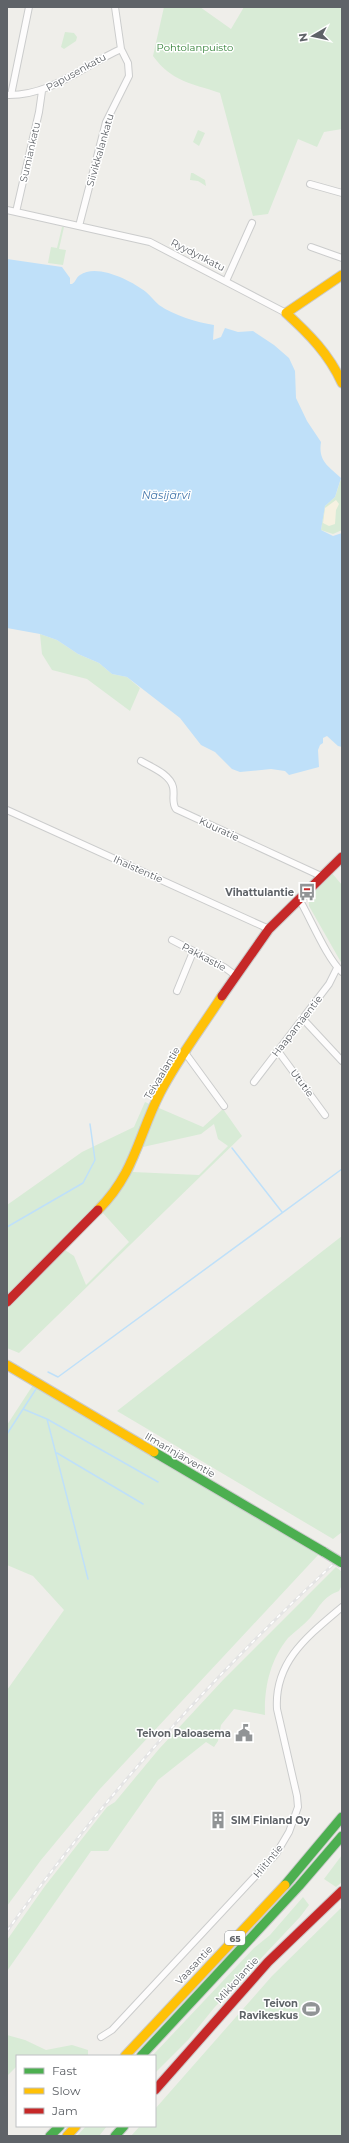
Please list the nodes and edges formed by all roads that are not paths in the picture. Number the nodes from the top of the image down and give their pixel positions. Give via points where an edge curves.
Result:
1 (29, 7) edge
2 (115, 7) edge
3 (121, 49) junction
4 (42, 91) junction
5 (9, 95) edge
6 (310, 184) dead end
7 (342, 193) edge
8 (7, 210) edge
9 (16, 212) junction
10 (252, 223) dead end
11 (79, 226) junction
12 (312, 247) dead end
13 (342, 258) edge
14 (342, 275) edge
15 (226, 281) junction
16 (286, 313) junction
17 (342, 382) edge
18 (141, 761) dead end
19 (7, 810) edge
20 (342, 857) edge
21 (322, 876) junction
22 (299, 898) junction
23 (269, 929) junction
24 (172, 940) dead end
25 (193, 952) junction
26 (340, 970) edge
27 (235, 975) junction
28 (177, 991) dead end
29 (303, 1019) junction
30 (278, 1051) junction
31 (186, 1054) junction
32 (342, 1061) edge
33 (254, 1082) dead end
34 (224, 1106) dead end
35 (325, 1115) dead end
36 (7, 1302) edge
37 (7, 1365) edge
38 (342, 1563) edge
39 (342, 1607) edge
40 (342, 1817) edge
41 (342, 1836) edge
42 (342, 1891) edge
43 (101, 2037) dead end
44 (126, 2055) edge
45 (143, 2055) edge
46 (156, 2089) edge
47 (59, 2127) edge
48 (75, 2127) edge
49 (123, 2127) edge
50 (50, 2136) edge
51 (67, 2136) edge
52 (115, 2136) edge

1 - 5 street
2 - 3 street, Siivikkalankatu
3 - 4 street, Papusenkatu
3 - 11 street, Siivikkalankatu via 128,63 129,76 106,122
4 - 5 street, Papusenkatu
4 - 9 street, Sumiankatu via 40,112
6 - 7 street
8 - 9 street, Ryydynkatu
9 - 11 street, Ryydynkatu
10 - 15 street
11 - 15 street, Ryydynkatu via 150,242
12 - 13 street
14 - 16 main road
15 - 16 street, Ryydynkatu
16 - 17 main road, Ryydynkatu via 324,349
18 - 21 street, Kuuratie via 169,780 173,787 173,805 176,809
19 - 23 street, Ihaistentie
20 - 21 main road, Teivaalantie
21 - 22 main road, Teivaalantie
22 - 23 main road, Teivaalantie
22 - 26 street
23 - 27 main road, Teivaalantie
24 - 25 street, Pakkastie
25 - 27 street, Pakkastie
25 - 28 street
26 - 29 street, Haapamäentie
27 - 31 main road, Teivaalantie
29 - 30 street, Haapamäentie
29 - 32 street
30 - 33 street, Haapamäentie
30 - 35 street, Ututie
31 - 34 street
31 - 36 main road, Teivaalantie via 160,1093 121,1183 109,1199
37 - 38 main road, Ilmarinjärventie, bridge
39 - 43 street, Hiitintie via 296,1648 288,1658 281,1675 276,1700 277,1709 298,1807 283,1844 112,2030
40 - 44 main road, Vaasantie / 65 via 291,1878
41 - 45 main road, 65
42 - 46 main road, Mikkolantie via 268,1962
47 - 50 main road
48 - 51 main road
49 - 52 main road

